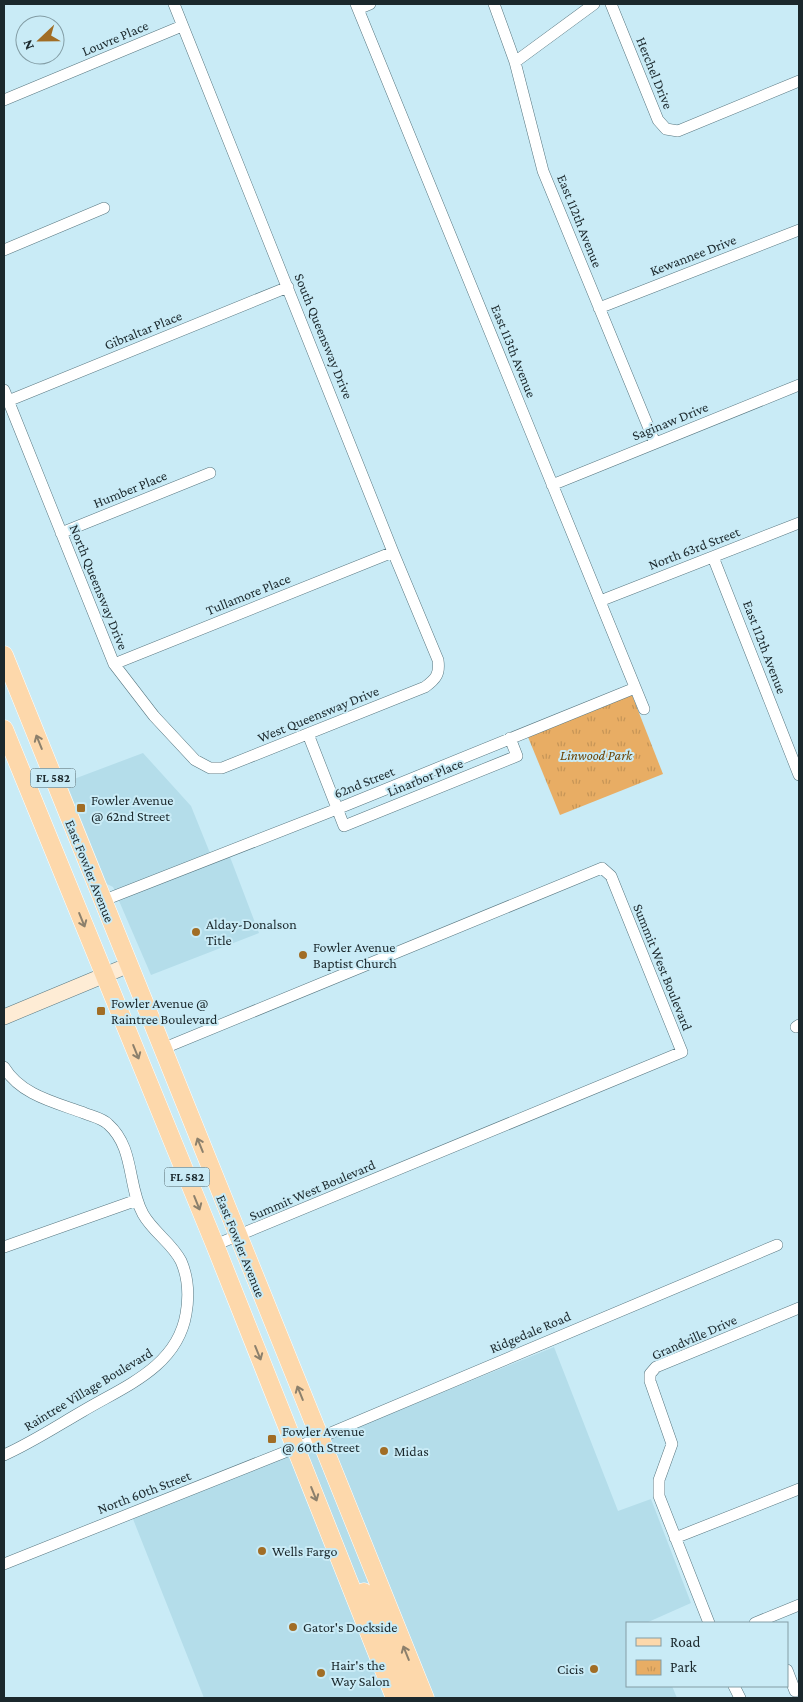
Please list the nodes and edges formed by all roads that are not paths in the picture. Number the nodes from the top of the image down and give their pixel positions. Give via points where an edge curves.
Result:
1 (174, 4) edge
2 (370, 4) edge
3 (494, 4) edge
4 (594, 4) edge
5 (611, 4) edge
6 (357, 6) edge
7 (182, 26) junction
8 (515, 62) junction
9 (799, 81) edge
10 (4, 100) edge
11 (104, 208) dead end
12 (799, 230) edge
13 (4, 250) edge
14 (288, 287) junction
15 (598, 308) junction
16 (799, 386) edge
17 (4, 390) edge
18 (8, 401) junction
19 (654, 443) junction
20 (210, 473) dead end
21 (552, 485) junction
22 (799, 523) edge
23 (61, 534) junction
24 (393, 552) junction
25 (713, 557) junction
26 (600, 601) junction
27 (4, 655) edge
28 (114, 664) junction
29 (435, 680) joint
30 (635, 688) junction
31 (644, 709) dead end
32 (4, 728) edge
33 (308, 734) junction
34 (510, 738) junction
35 (210, 768) joint
36 (799, 775) edge
37 (337, 809) junction
38 (102, 901) junction
39 (129, 965) junction
40 (104, 974) junction
41 (4, 1017) edge
42 (162, 1049) junction
43 (4, 1067) edge
44 (137, 1200) junction
45 (237, 1237) junction
46 (215, 1245) junction
47 (777, 1245) dead end
48 (4, 1247) edge
49 (799, 1308) edge
50 (318, 1438) junction
51 (295, 1448) junction
52 (4, 1456) edge
53 (799, 1489) edge
54 (675, 1538) junction
55 (4, 1564) edge
56 (346, 1573) junction
57 (799, 1605) edge
58 (767, 1621) edge
59 (709, 1622) edge
60 (788, 1673) edge
61 (795, 1691) dead end
62 (395, 1698) edge
63 (420, 1698) edge
64 (425, 1698) edge

1 - 7 street, South Queensway Drive
2 - 6 street
3 - 8 street, East 112th Avenue
4 - 8 street
5 - 9 street, Herchel Drive via 658,120 666,129 678,131
6 - 21 street, East 113th Avenue
7 - 10 street, Louvre Place
7 - 14 street, South Queensway Drive
8 - 15 street, East 112th Avenue via 543,170
11 - 13 street
12 - 15 street, Kewannee Drive
14 - 18 street, Gibraltar Place
14 - 24 street, South Queensway Drive
15 - 19 street, East 112th Avenue
16 - 19 street, Saginaw Drive
17 - 18 street, North Queensway Drive
18 - 23 street, North Queensway Drive
19 - 21 street, Saginaw Drive
20 - 23 street, Humber Place
21 - 26 street, East 113th Avenue
22 - 25 street, North 63rd Street
23 - 28 street, North Queensway Drive
24 - 28 street, Tullamore Place
24 - 29 street, South Queensway Drive via 438,660 439,671
25 - 26 street, North 63rd Street
25 - 36 street, East 112th Avenue
26 - 30 street, East 113th Avenue
38 -> 27 main road, East Fowler Avenue / FL 582
28 - 35 street, North Queensway Drive via 154,716 195,760
29 - 33 street, West Queensway Drive via 425,687
30 - 31 street, East 113th Avenue
30 - 34 street, 62nd Street
32 - 38 main road via 53,817 83,890
32 -> 40 main road, East Fowler Avenue / FL 582
33 - 35 street, West Queensway Drive via 222,768
33 - 37 street
34 - 37 street, 62nd Street
34 - 37 street, Linarbor Place via 517,756 344,826
37 - 38 street, 62nd Street
38 - 39 main road, East Fowler Avenue / FL 582
39 - 40 street
39 - 42 main road, East Fowler Avenue / FL 582
40 - 41 street
40 -> 46 main road, East Fowler Avenue / FL 582
45 -> 42 main road, East Fowler Avenue / FL 582
42 - 45 street, Summit West Boulevard via 602,868 611,876 682,1052
43 - 44 street, Raintree Village Boulevard via 31,1094 105,1122 116,1132 126,1150
44 - 48 street
44 - 52 street, Raintree Village Boulevard via 146,1219 174,1250 183,1270 188,1304 182,1332 164,1361 146,1374
45 - 46 street, Summit West Boulevard
50 -> 45 main road, East Fowler Avenue / FL 582
46 -> 51 main road, East Fowler Avenue / FL 582
47 - 50 street, Ridgedale Road
49 - 54 street, Grandville Drive via 656,1366 650,1374 672,1444 659,1480 659,1496
50 - 51 street, Ridgedale Road
64 -> 50 main road, East Fowler Avenue / FL 582
51 - 55 street, North 60th Street
51 -> 56 main road, East Fowler Avenue / FL 582
53 - 54 street
54 - 59 street, Grandville Drive
56 - 62 main road, East Fowler Avenue / FL 582
56 - 63 main road via 357,1577 375,1612 401,1678 410,1694
57 - 58 street
60 - 61 street

